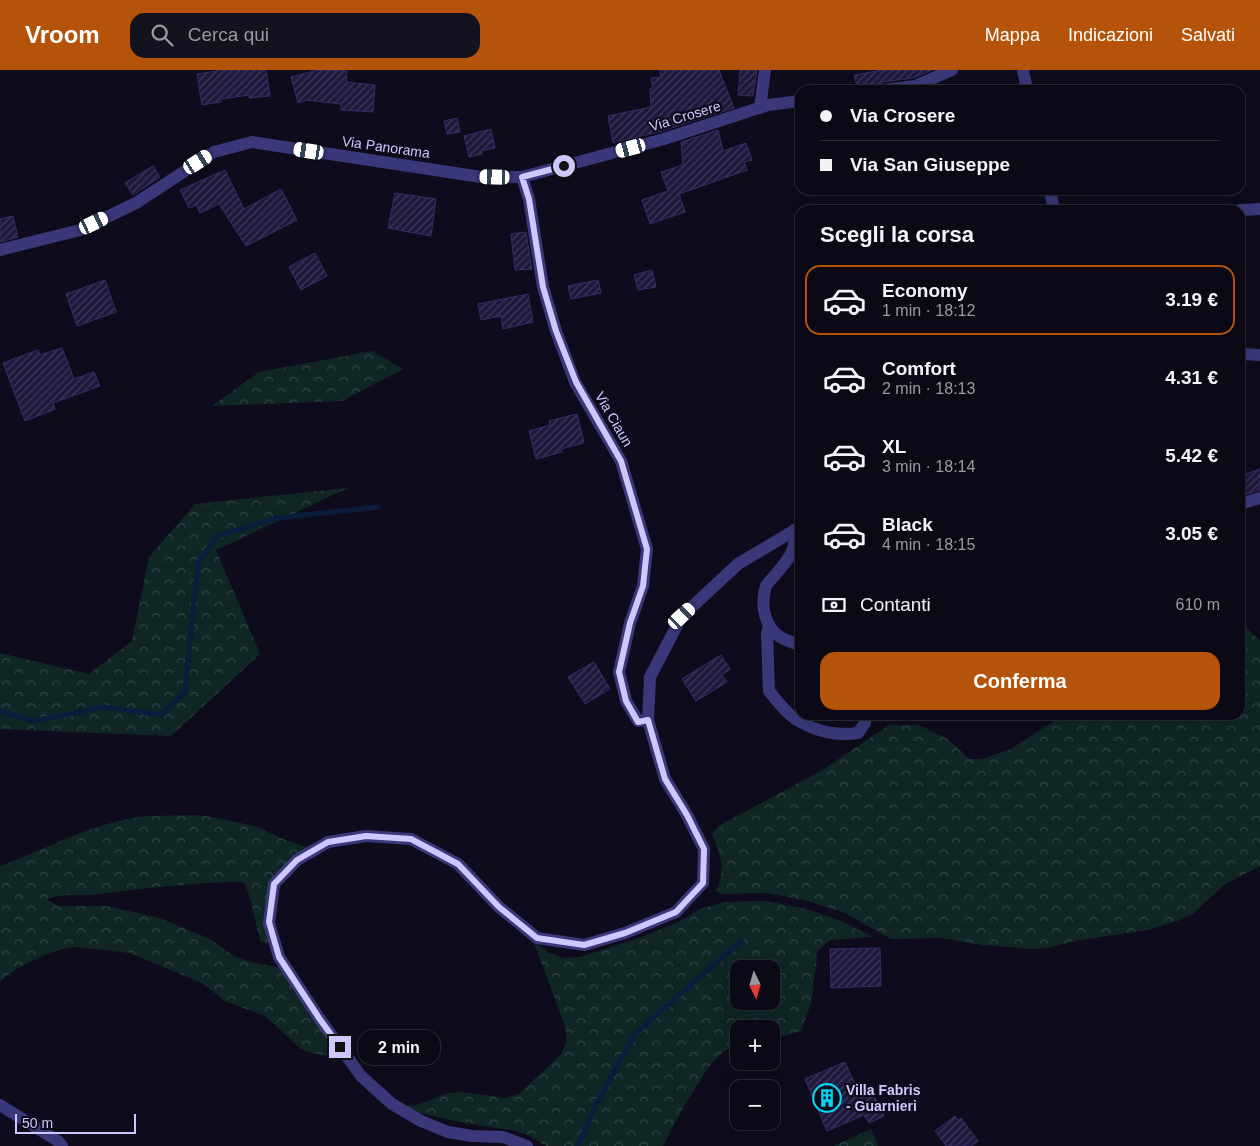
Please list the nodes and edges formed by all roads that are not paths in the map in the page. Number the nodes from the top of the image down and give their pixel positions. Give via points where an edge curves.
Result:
1 (765, 70) edge
2 (952, 70) edge
3 (1023, 70) edge
4 (917, 85) edge
5 (1026, 85) edge
6 (795, 102) edge
7 (760, 108) junction
8 (522, 177) junction
9 (1260, 209) edge
10 (1245, 210) edge
11 (0, 250) edge
12 (1245, 354) edge
13 (1260, 355) edge
14 (1260, 498) edge
15 (1245, 502) edge
16 (795, 529) edge
17 (795, 546) edge
18 (769, 626) junction
19 (795, 642) edge
20 (795, 719) edge
21 (648, 720) junction
22 (797, 720) edge
23 (866, 720) edge
24 (0, 1105) edge
25 (62, 1146) edge
26 (527, 1146) edge

1 - 7 street
2 - 4 street
3 - 5 street
6 - 7 street, Via Crosere
7 - 8 street, Via Crosere via 664,139
8 - 11 street, Via Panorama via 481,177 252,142 214,152 136,203 80,230
8 - 21 street, Via Ciaun via 529,199 543,287 556,331 576,382 621,461 647,549 643,586 630,623 619,672 626,701 638,722
9 - 10 street
12 - 13 street
14 - 15 street
16 - 21 street via 738,564 682,616 650,677
17 - 18 street via 767,585 764,606
18 - 19 street via 781,638
18 - 20 street via 769,691
21 - 26 street via 665,779 704,849 703,883 676,912 625,933 584,945 537,938 499,907 458,864 411,839 375,836 328,842 297,860 274,884 269,922 279,957 362,1076 392,1104 421,1121 448,1132 503,1138
22 - 23 street via 828,733 846,735 858,734
24 - 25 street

